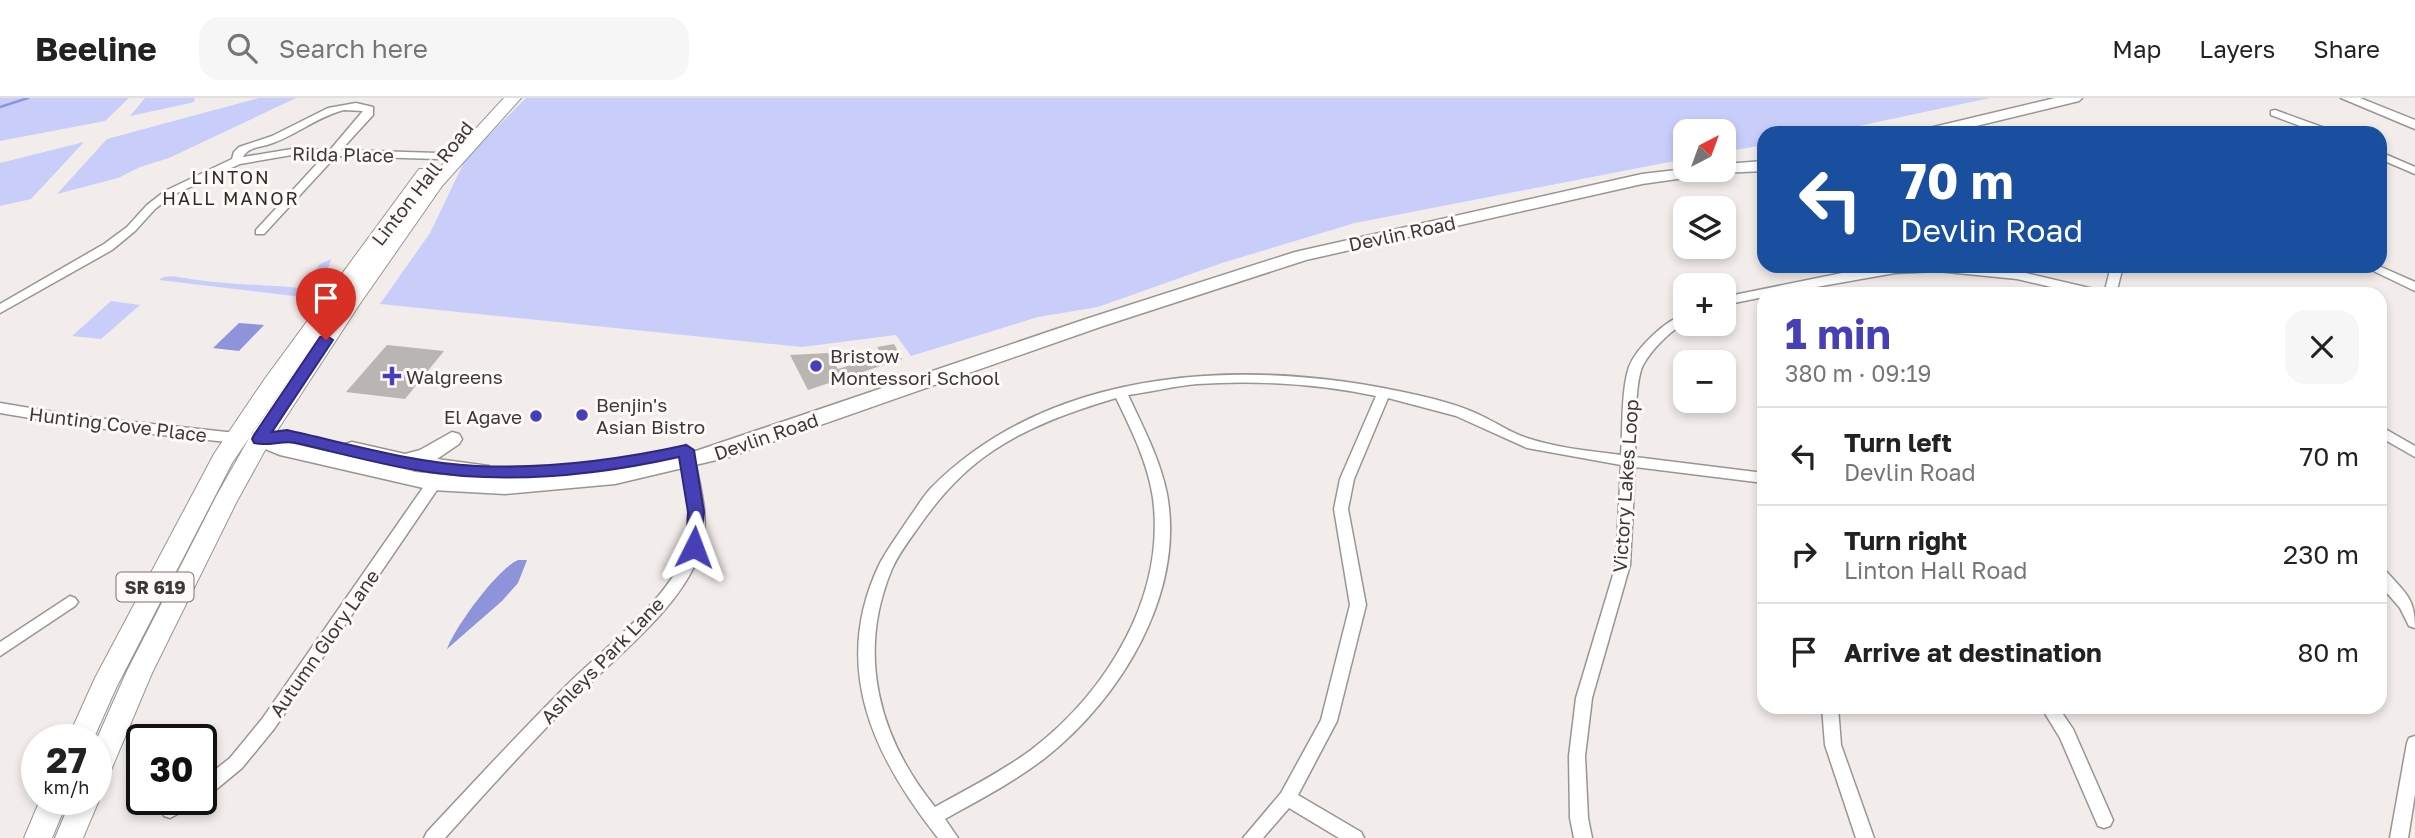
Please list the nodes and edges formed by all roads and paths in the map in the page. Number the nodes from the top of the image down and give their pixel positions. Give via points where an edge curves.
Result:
1 (493, 98) edge
2 (513, 98) edge
3 (2074, 98) edge
4 (2348, 98) edge
5 (2274, 113) dead end
6 (2415, 125) edge
7 (1956, 126) edge
8 (2310, 126) edge
9 (332, 153) junction
10 (438, 156) junction
11 (2387, 158) edge
12 (237, 161) junction
13 (1757, 167) edge
14 (1736, 168) edge
15 (2415, 171) edge
16 (1673, 175) edge
17 (260, 232) dead end
18 (1866, 273) edge
19 (1997, 273) edge
20 (2384, 273) edge
21 (1793, 287) edge
22 (2068, 287) edge
23 (2415, 287) edge
24 (1757, 294) edge
25 (1736, 299) edge
26 (0, 309) edge
27 (1673, 324) edge
28 (1384, 392) junction
29 (1120, 393) junction
30 (0, 408) edge
31 (2387, 435) edge
32 (248, 438) junction
33 (2415, 452) edge
34 (687, 456) junction
35 (403, 461) junction
36 (1628, 463) junction
37 (455, 469) junction
38 (1757, 477) edge
39 (434, 483) junction
40 (2387, 582) edge
41 (70, 602) dead end
42 (2415, 622) edge
43 (0, 650) edge
44 (1831, 714) edge
45 (2054, 714) edge
46 (87, 724) edge
47 (112, 736) edge
48 (2415, 743) edge
49 (217, 778) edge
50 (1287, 798) junction
51 (47, 815) edge
52 (79, 815) edge
53 (933, 817) junction
54 (2104, 820) dead end
55 (37, 838) edge
56 (69, 838) edge
57 (433, 838) edge
58 (949, 838) edge
59 (1252, 838) edge
60 (1355, 838) edge
61 (1583, 838) edge
62 (1865, 838) edge
63 (2399, 838) edge

1 - 10 main road, Linton Hall Road / SR 619
2 - 32 main road, Linton Hall Road / SR 619 via 436,182
3 - 7 main road
4 - 6 street
5 - 8 street
9 - 10 street, Rilda Place
9 - 12 street, Rilda Place via 274,153
9 - 12 street via 369,109 328,108 276,138 243,149
9 - 17 street
10 - 32 main road, Linton Hall Road / SR 619
11 - 15 street
12 - 26 street, Rilda Place via 169,193 108,247
13 - 14 main road
16 - 34 main road, Devlin Road via 1359,241 1243,273 1096,322 1018,341
18 - 21 street
19 - 22 street
20 - 23 street
24 - 25 street
27 - 36 street, Victory Lakes Loop via 1636,366
28 - 29 street via 1251,377 1180,380
28 - 36 street via 1475,418 1523,442
28 - 50 street via 1347,480 1341,509 1358,605 1349,648 1329,721
29 - 53 street via 1141,437 1160,497 1163,548 1152,596 1132,643 1094,698 1049,744 991,785
29 - 53 street via 1037,420 985,449 938,487 904,531 879,578 869,632 870,697 892,758
30 - 32 street, Hunting Cove Place via 78,421
31 - 33 street
32 - 35 main road, Devlin Road via 301,438
32 - 39 main road, Devlin Road
32 - 46 main road, Linton Hall Road / SR 619 via 195,509
32 - 47 main road, Linton Hall Road / SR 619 via 225,501
34 - 37 main road, Devlin Road via 528,472
34 - 39 main road, Devlin Road via 623,475 491,485
34 - 57 street, Ashleys Park Lane via 697,529 694,547 673,586
35 - 37 main road, Devlin Road
35 - 37 main road via 427,455 452,439 445,460
36 - 38 street
36 - 61 street, Victory Lakes Loop via 1623,565 1584,698 1577,755
39 - 49 street, Autumn Glory Lane via 268,724
40 - 42 street
41 - 43 street
44 - 62 street via 1833,745
45 - 54 street
48 - 63 street
50 - 59 street
50 - 60 street
51 - 55 main road
52 - 56 main road
53 - 58 street

